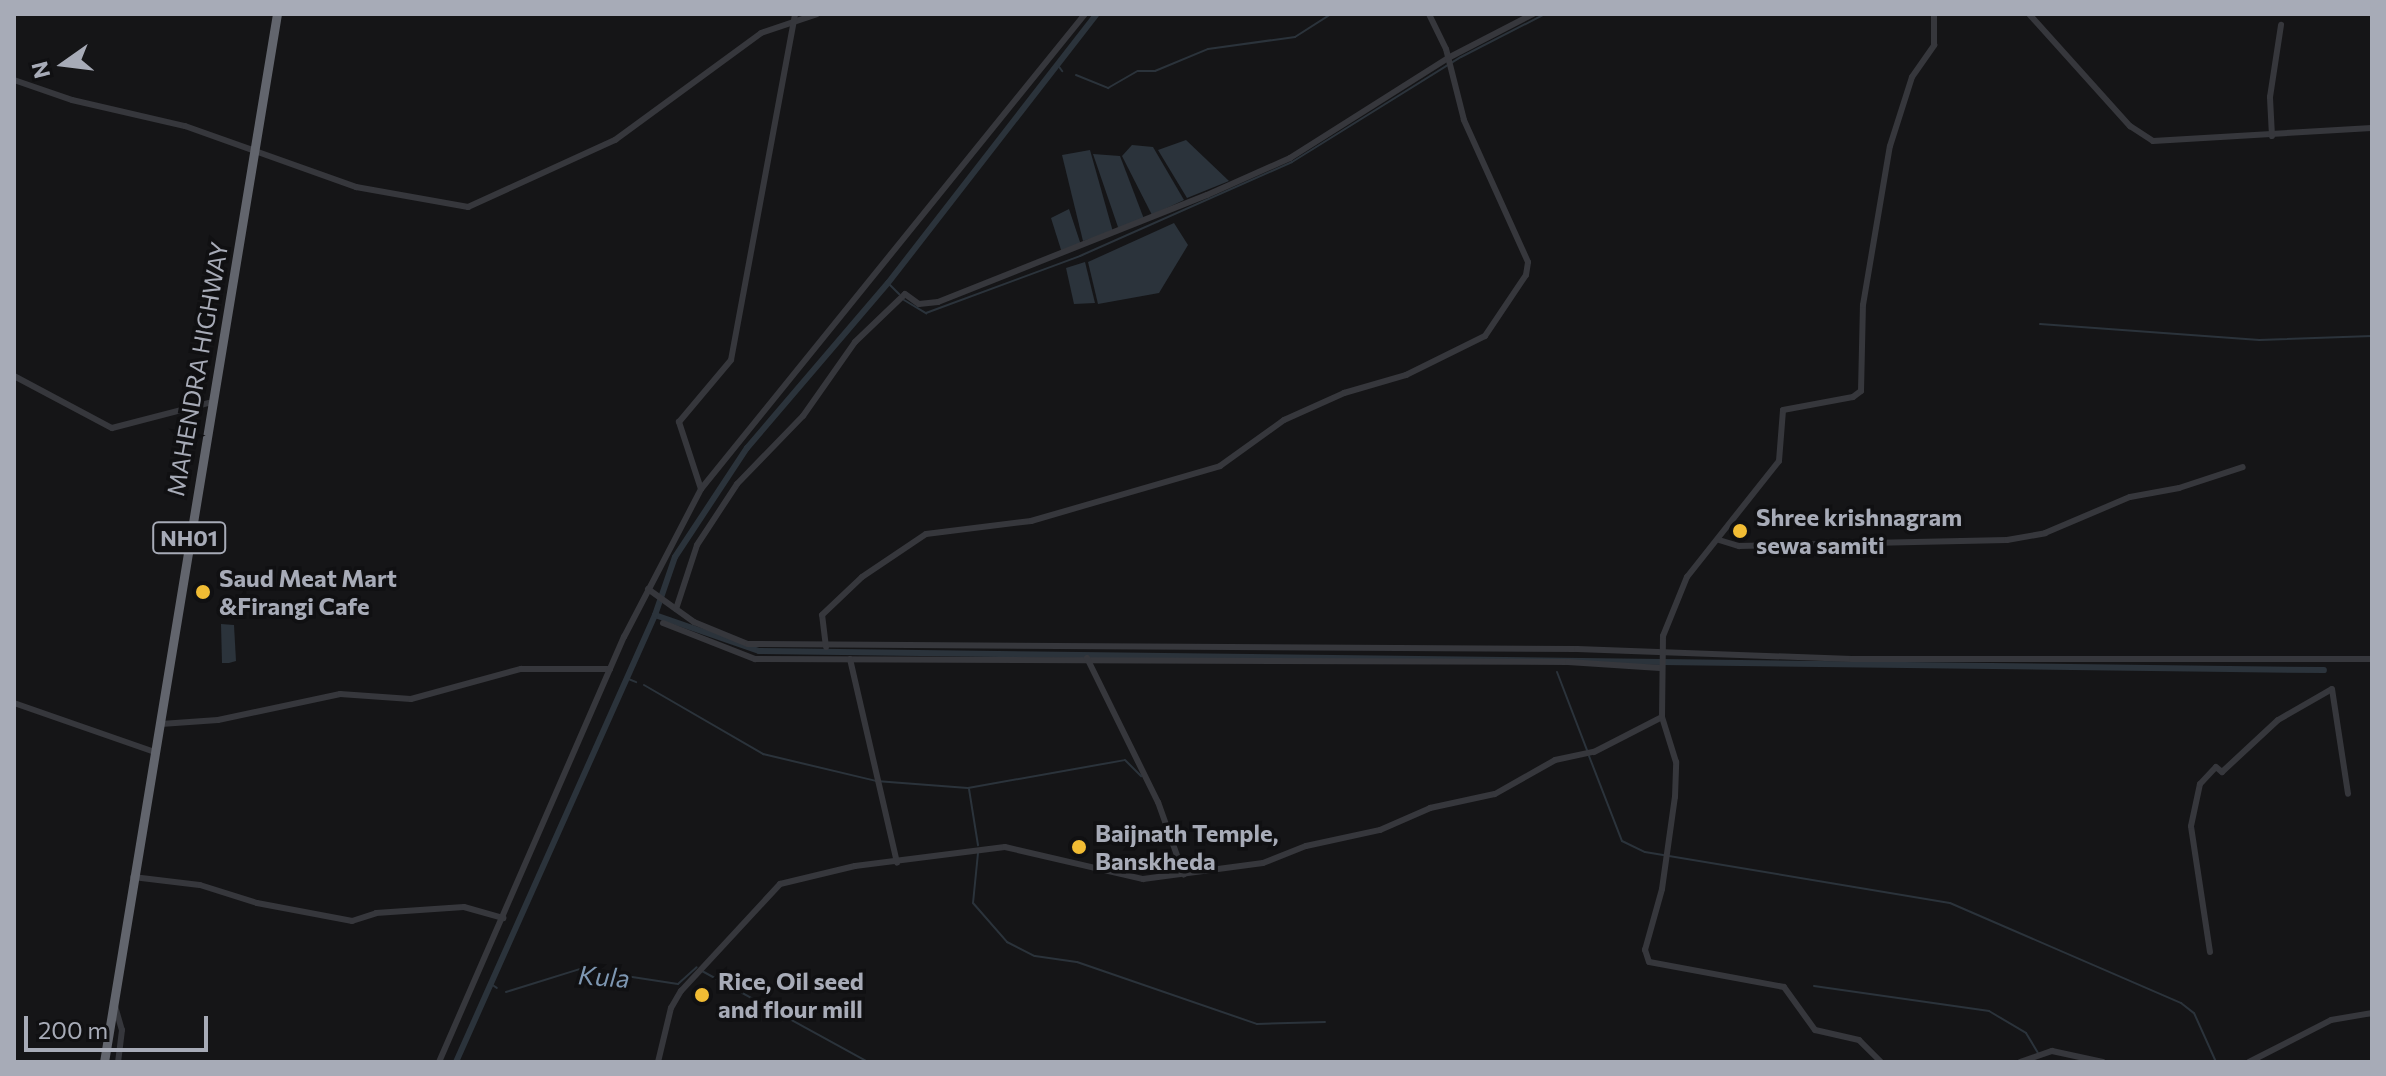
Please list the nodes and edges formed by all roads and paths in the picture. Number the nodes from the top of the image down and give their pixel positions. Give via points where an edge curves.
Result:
1 (277, 14) edge
2 (817, 14) edge
3 (1085, 14) edge
4 (1429, 14) edge
5 (1533, 14) edge
6 (1934, 14) edge
7 (2029, 14) edge
8 (794, 18) edge
9 (2281, 25) dead end
10 (1449, 62) junction
11 (14, 80) edge
12 (2372, 128) edge
13 (2272, 136) junction
14 (257, 153) junction
15 (14, 376) edge
16 (209, 403) junction
17 (2243, 467) dead end
18 (701, 489) junction
19 (1719, 540) junction
20 (648, 589) junction
21 (676, 609) junction
22 (663, 623) dead end
23 (826, 647) junction
24 (1661, 652) junction
25 (1087, 658) junction
26 (850, 659) junction
27 (2372, 659) edge
28 (1660, 668) junction
29 (610, 669) junction
30 (14, 703) edge
31 (1662, 717) junction
32 (161, 724) junction
33 (155, 752) junction
34 (2348, 794) dead end
35 (897, 863) junction
36 (1184, 875) junction
37 (133, 877) junction
38 (503, 918) junction
39 (2210, 952) dead end
40 (115, 1006) junction
41 (2372, 1013) edge
42 (104, 1062) edge
43 (118, 1062) edge
44 (439, 1062) edge
45 (658, 1062) edge
46 (1881, 1062) edge
47 (2020, 1062) edge
48 (2103, 1062) edge
49 (2249, 1062) edge

1 - 14 highway, MAHENDRA HIGHWAY / NH01
2 - 8 street
3 - 18 street
4 - 10 street
5 - 10 street
6 - 19 street via 1934,45 1912,77 1890,146 1863,305 1861,391 1783,410 1779,461
7 - 13 street via 2142,137 2165,142
8 - 14 street via 724,56 615,140 468,207 356,187
8 - 18 street via 731,360 679,422
9 - 13 street via 2270,97
10 - 21 street via 1290,158 1138,226 927,306 905,294 855,342 803,416 737,484 697,545
10 - 23 street via 1464,120 1528,262 1526,275 1485,336 1406,375 1344,393 1284,420 1220,466 1031,521 926,534 862,577 822,615
11 - 14 street via 110,111 185,126
12 - 13 street
14 - 16 highway, MAHENDRA HIGHWAY / NH01
15 - 16 street via 112,428
16 - 32 highway, MAHENDRA HIGHWAY / NH01
17 - 19 street via 2130,497 2045,533 2007,540 1739,546
18 - 20 street
19 - 24 street via 1679,593
20 - 21 street
20 - 29 street
21 - 23 street via 748,644
22 - 26 street via 755,659
23 - 24 street
24 - 27 street via 1811,659
24 - 28 street
25 - 26 street
25 - 28 street via 1568,662
25 - 36 street via 1158,802
26 - 35 street
28 - 31 street
29 - 32 street via 521,669 411,699 340,694 229,718
29 - 38 street
30 - 33 street
31 - 36 street via 1594,752 1555,760 1495,794 1430,808 1380,830 1306,846 1263,863
31 - 46 street via 1676,762 1675,797 1662,889 1646,935 1649,962 1784,987 1815,1030 1859,1040
32 - 33 highway, MAHENDRA HIGHWAY / NH01
33 - 37 highway, MAHENDRA HIGHWAY / NH01
34 - 39 street via 2332,689 2278,720 2222,772 2216,767 2200,784 2191,826
35 - 36 street via 1005,847 1050,854 1121,876
35 - 45 street via 780,884 681,991 671,1008
37 - 38 street via 200,885 257,903 352,921 376,913 464,907
37 - 40 highway, MAHENDRA HIGHWAY / NH01
38 - 44 street
40 - 42 highway, MAHENDRA HIGHWAY / NH01
40 - 43 street via 122,1030
41 - 49 street via 2331,1020
47 - 48 street via 2044,1053

